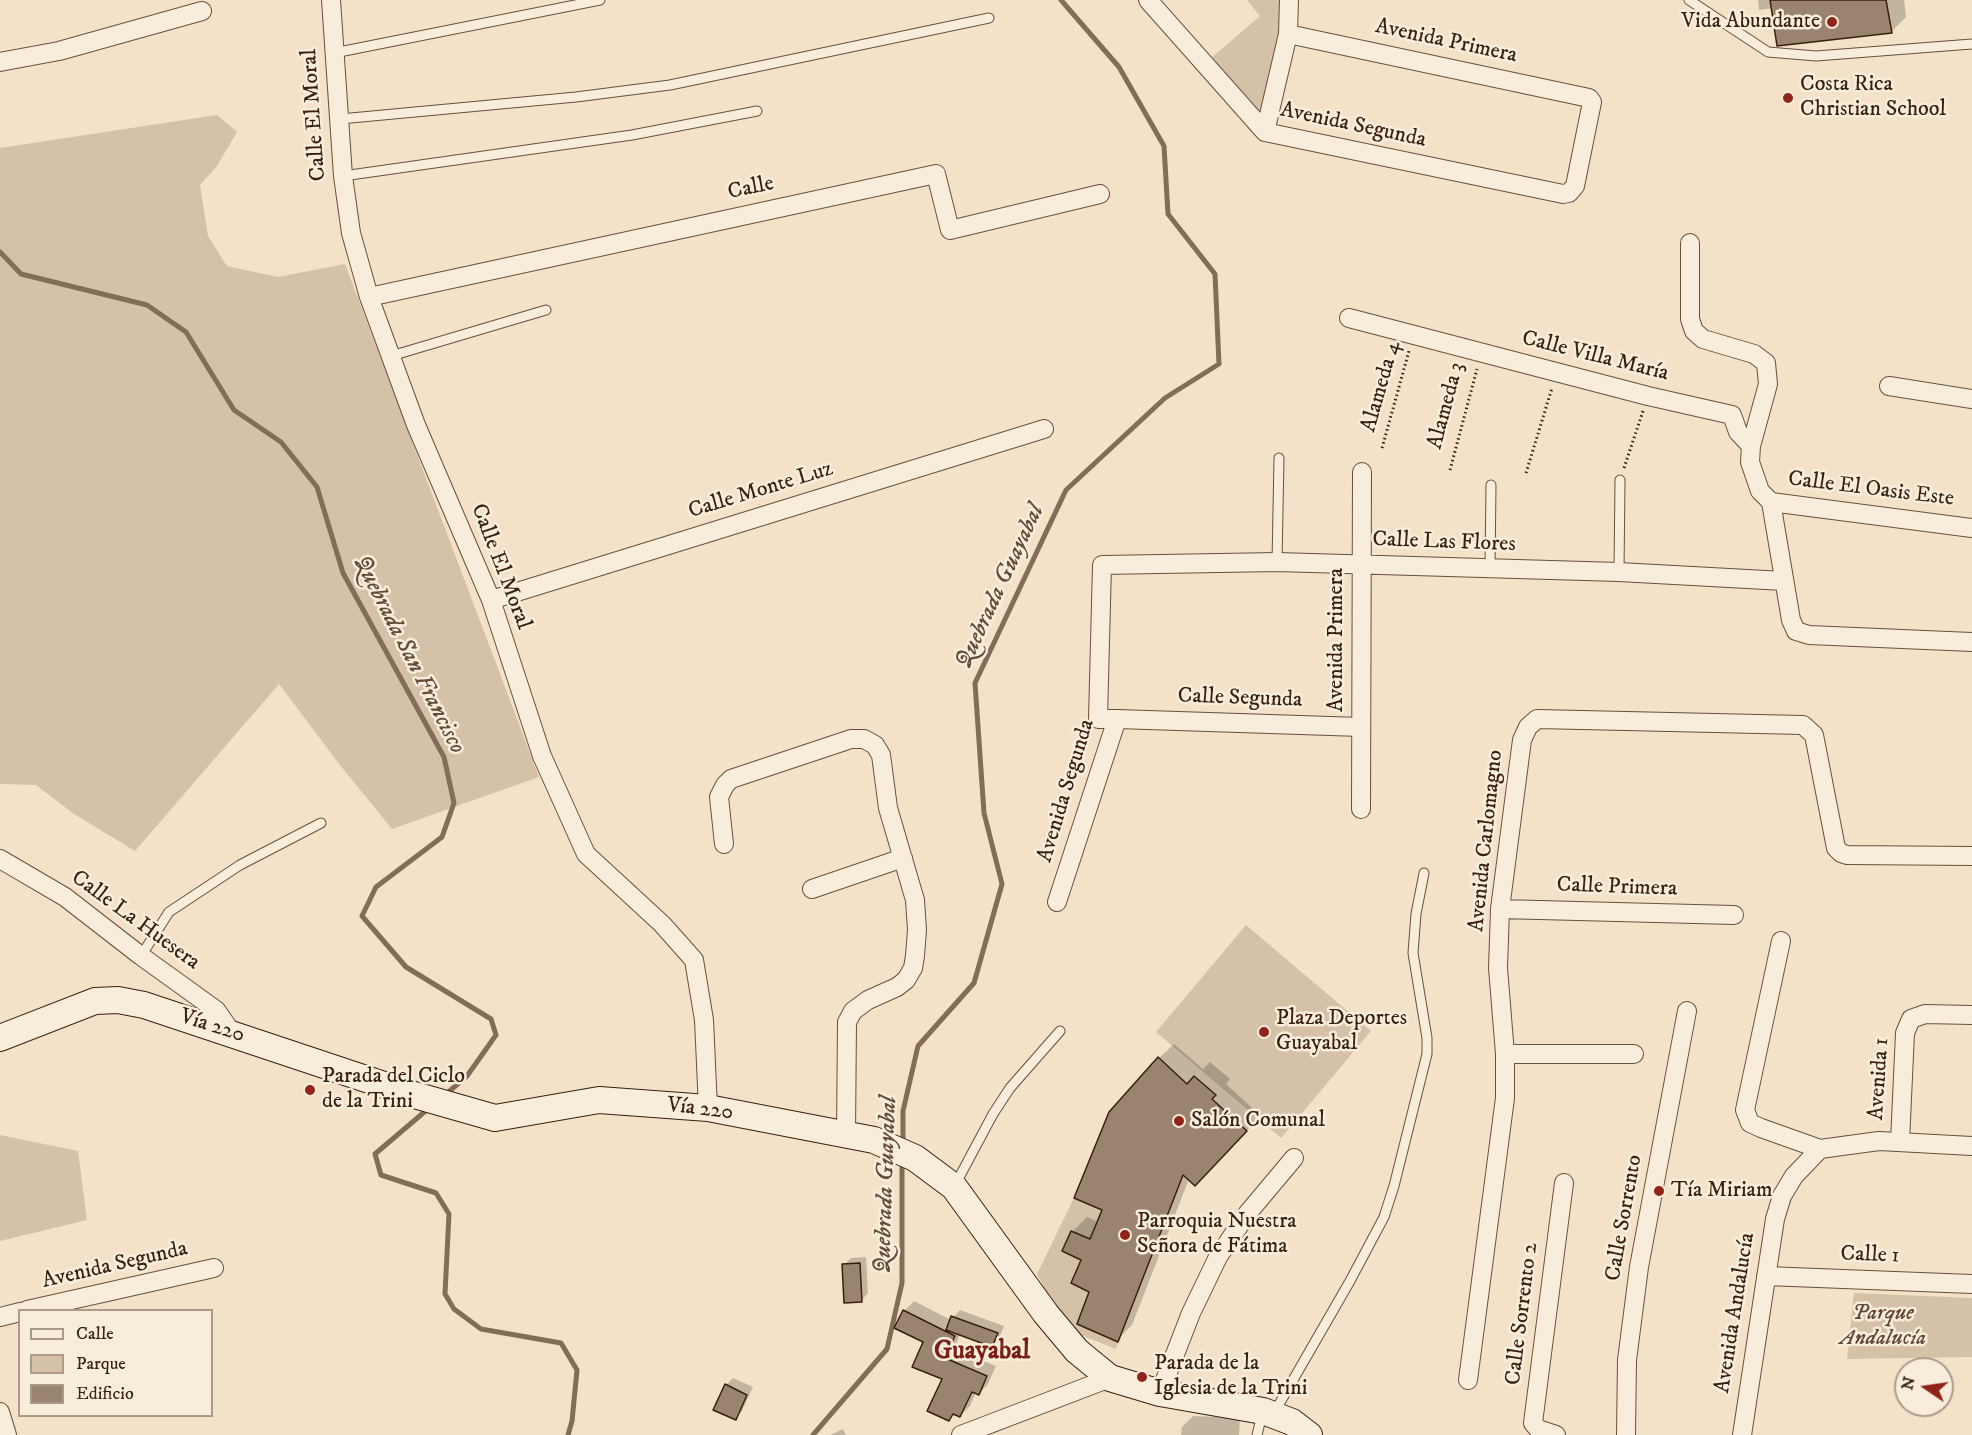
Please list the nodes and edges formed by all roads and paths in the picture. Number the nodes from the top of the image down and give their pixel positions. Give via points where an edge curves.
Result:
1 (331, 0) edge
2 (600, 0) edge
3 (1148, 0) edge
4 (1289, 0) edge
5 (1694, 1) edge
6 (202, 10) dead end
7 (989, 18) dead end
8 (1288, 34) junction
9 (1972, 44) edge
10 (334, 53) junction
11 (0, 62) edge
12 (757, 111) dead end
13 (340, 120) junction
14 (1265, 132) junction
15 (343, 176) junction
16 (1569, 193) joint
17 (1100, 194) dead end
18 (1690, 243) dead end
19 (369, 297) junction
20 (546, 310) dead end
21 (1349, 318) dead end
22 (1413, 335) junction
23 (1482, 353) junction
24 (391, 356) junction
25 (1557, 372) junction
26 (1889, 386) dead end
27 (1648, 396) junction
28 (1972, 399) edge
29 (1044, 429) dead end
30 (1751, 446) junction
31 (1382, 448) dead end
32 (1279, 458) dead end
33 (1450, 470) dead end
34 (1624, 470) dead end
35 (1362, 472) dead end
36 (1526, 473) dead end
37 (1620, 480) dead end
38 (1491, 485) dead end
39 (1771, 502) junction
40 (1972, 528) edge
41 (1277, 562) junction
42 (1361, 564) junction
43 (1102, 565) joint
44 (1490, 569) junction
45 (1619, 572) junction
46 (1784, 580) junction
47 (491, 600) junction
48 (1972, 642) edge
49 (1117, 719) junction
50 (1361, 727) junction
51 (1360, 809) dead end
52 (321, 823) dead end
53 (724, 844) dead end
54 (1972, 856) edge
55 (903, 858) junction
56 (0, 859) edge
57 (1424, 873) dead end
58 (812, 889) dead end
59 (1057, 902) dead end
60 (1500, 909) junction
61 (1734, 915) dead end
62 (1781, 941) dead end
63 (141, 956) junction
64 (1687, 1011) dead end
65 (1972, 1015) edge
66 (1060, 1031) dead end
67 (232, 1033) junction
68 (0, 1038) edge
69 (1505, 1054) junction
70 (1634, 1054) dead end
71 (708, 1108) junction
72 (846, 1135) junction
73 (1900, 1142) junction
74 (1972, 1146) edge
75 (1820, 1149) junction
76 (1294, 1158) dead end
77 (1564, 1184) dead end
78 (954, 1187) junction
79 (214, 1268) dead end
80 (1766, 1276) junction
81 (1972, 1284) edge
82 (36, 1309) edge
83 (18, 1312) edge
84 (0, 1317) edge
85 (1110, 1378) junction
86 (1468, 1380) dead end
87 (1160, 1393) junction
88 (0, 1412) edge
89 (1264, 1420) edge
90 (7, 1435) edge
91 (961, 1435) edge
92 (1309, 1435) edge
93 (1557, 1435) edge
94 (1626, 1435) edge
95 (1742, 1435) edge

1 - 10 street, Calle El Moral
2 - 10 lane
3 - 14 street, Avenida Segunda
4 - 8 street
5 - 9 lane via 1768,52 1816,56
6 - 11 street via 59,51
7 - 13 lane via 670,85
8 - 14 street
8 - 16 street, Avenida Primera via 1585,95 1592,102 1575,186
10 - 13 street, Calle El Moral
12 - 15 lane via 632,135
13 - 15 street, Calle El Moral
14 - 16 street, Avenida Segunda
15 - 19 street, Calle El Moral via 351,233
17 - 19 street, Calle via 950,230 936,174
18 - 30 street via 1690,319 1694,331 1703,339 1754,354 1766,363 1768,384
19 - 24 street, Calle El Moral
20 - 24 lane
21 - 22 street, Calle Villa María
22 - 23 street, Calle Villa María
22 - 31 path, Alameda 4
23 - 25 street, Calle Villa María
23 - 33 path, Alameda 3
24 - 47 street, Calle El Moral via 416,425
25 - 27 street, Calle Villa María
25 - 36 path
26 - 28 street
27 - 30 street, Calle Villa María via 1732,415 1738,432
27 - 34 path
29 - 47 street, Calle Monte Luz
30 - 39 street, Calle Villa María via 1750,462 1760,491
32 - 41 lane
35 - 42 street, Avenida Primera
37 - 45 lane
38 - 44 lane
39 - 40 street, Calle El Oasis Este
39 - 46 street, Calle El Oasis Este
41 - 42 street, Calle Las Flores
41 - 43 street, Calle Las Flores
42 - 44 street, Calle Las Flores
42 - 50 street, Avenida Primera
43 - 49 street, Avenida Segunda via 1098,718
44 - 45 street, Calle Las Flores
45 - 46 street, Calle Las Flores
46 - 48 street, Calle El Oasis Este via 1796,631 1809,635
47 - 71 street, Calle El Moral via 542,756 586,854 662,924 694,960 704,1020
49 - 50 street, Calle Segunda
49 - 59 street, Avenida Segunda
50 - 51 street, Avenida Primera
52 - 63 lane via 240,865 169,912
53 - 55 street via 720,797 731,779 851,739 864,739 875,745 881,755 888,808
54 - 60 street, Avenida Carlomagno via 1841,853 1836,848 1814,735 1803,725 1537,719 1522,740
55 - 58 street
55 - 72 street via 915,900 914,962 906,980 868,1000 847,1022
56 - 63 street, Calle La Huesera via 65,897
57 - 89 lane via 1413,953 1427,1054 1394,1186 1384,1217 1350,1281
60 - 61 street, Calle Primera
60 - 69 street, Avenida Carlomagno via 1498,968
62 - 75 street via 1745,1110 1749,1123
63 - 67 street, Calle La Huesera via 216,1010
64 - 94 street, Calle Sorrento via 1639,1267 1627,1360
65 - 73 street, Avenida 1 via 1925,1014 1911,1019 1905,1033
66 - 78 lane via 1010,1088
67 - 68 main road, Vía 220 via 118,1000 95,1001
67 - 71 main road, Vía 220 via 495,1118 599,1100
69 - 70 street
69 - 86 street, Avenida Carlomagno via 1505,1098
71 - 72 main road, Vía 220
72 - 78 main road, Vía 220 via 874,1140 915,1158
73 - 74 street
73 - 75 street
75 - 80 street, Avenida Andalucía via 1794,1176 1782,1196
76 - 87 street via 1247,1214 1218,1257
77 - 93 street, Calle Sorrento 2 via 1533,1423 1538,1429
78 - 85 main road, Vía 220 via 1046,1314 1077,1351
79 - 82 street, Avenida Segunda
80 - 81 street, Calle 1
80 - 95 street, Avenida Andalucía
83 - 84 street, Avenida Segunda
85 - 87 main road, Vía 220
85 - 91 street
87 - 89 main road, Vía 220
88 - 90 street
89 - 92 main road, Vía 220 via 1292,1422

